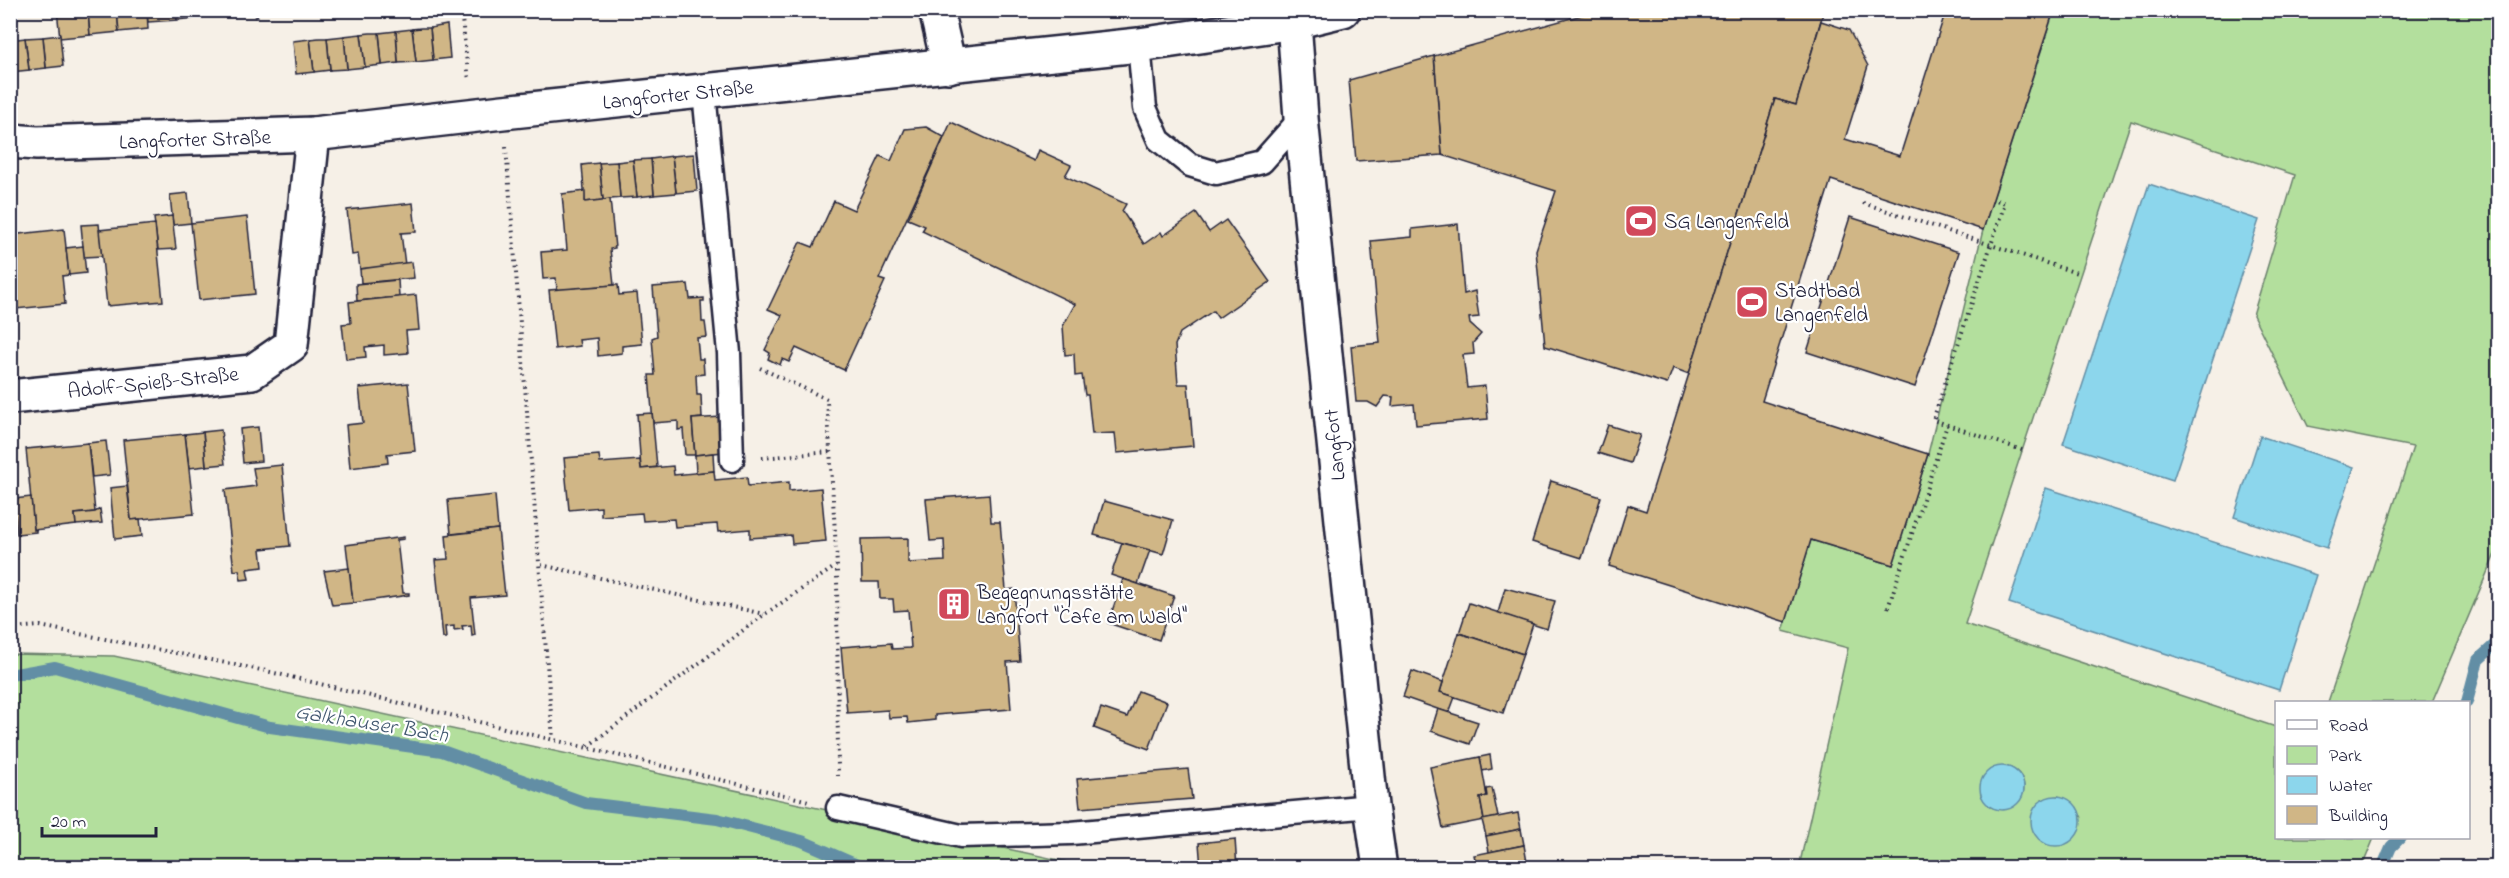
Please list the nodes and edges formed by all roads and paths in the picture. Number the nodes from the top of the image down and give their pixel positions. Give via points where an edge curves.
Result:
1 (256, 10) edge
2 (461, 10) edge
3 (936, 10) edge
4 (1343, 10) edge
5 (257, 21) dead end
6 (1294, 22) junction
7 (1139, 45) junction
8 (949, 66) junction
9 (704, 92) junction
10 (488, 114) junction
11 (1301, 118) junction
12 (313, 134) junction
13 (10, 141) edge
14 (1993, 199) dead end
15 (1863, 202) dead end
16 (1991, 244) junction
17 (2080, 274) dead end
18 (729, 353) junction
19 (10, 397) edge
20 (1947, 425) junction
21 (2022, 450) dead end
22 (830, 452) junction
23 (732, 460) joint
24 (540, 565) junction
25 (837, 566) junction
26 (1888, 608) dead end
27 (765, 614) junction
28 (10, 628) edge
29 (553, 739) junction
30 (587, 747) junction
31 (1371, 806) junction
32 (838, 808) junction
33 (1380, 867) edge

1 - 5 path
2 - 10 path
3 - 8 street
4 - 6 street, Langforter Straße
6 - 7 street, Langforter Straße
6 - 11 street, Langfort
7 - 8 street, Langforter Straße
7 - 11 lane via 1145,108 1159,140 1190,165 1216,173 1262,162
8 - 9 street, Langforter Straße
9 - 10 street, Langforter Straße
9 - 18 lane
10 - 12 street, Langforter Straße
10 - 24 path
11 - 31 street, Langfort
12 - 13 street, Langforter Straße
12 - 19 street, Adolf-Spieß-Straße via 291,345 252,372
14 - 16 path via 2005,203
15 - 16 path
16 - 17 path
16 - 20 path via 1933,420
18 - 22 path via 826,399
18 - 23 lane
20 - 21 path
20 - 26 path
22 - 23 path
22 - 25 path
24 - 27 path
24 - 29 path
25 - 27 path
25 - 32 path
27 - 30 path
28 - 29 path via 40,626 178,652
29 - 30 path
30 - 32 path
31 - 32 lane via 1071,833 960,836
31 - 33 street, Langfort

